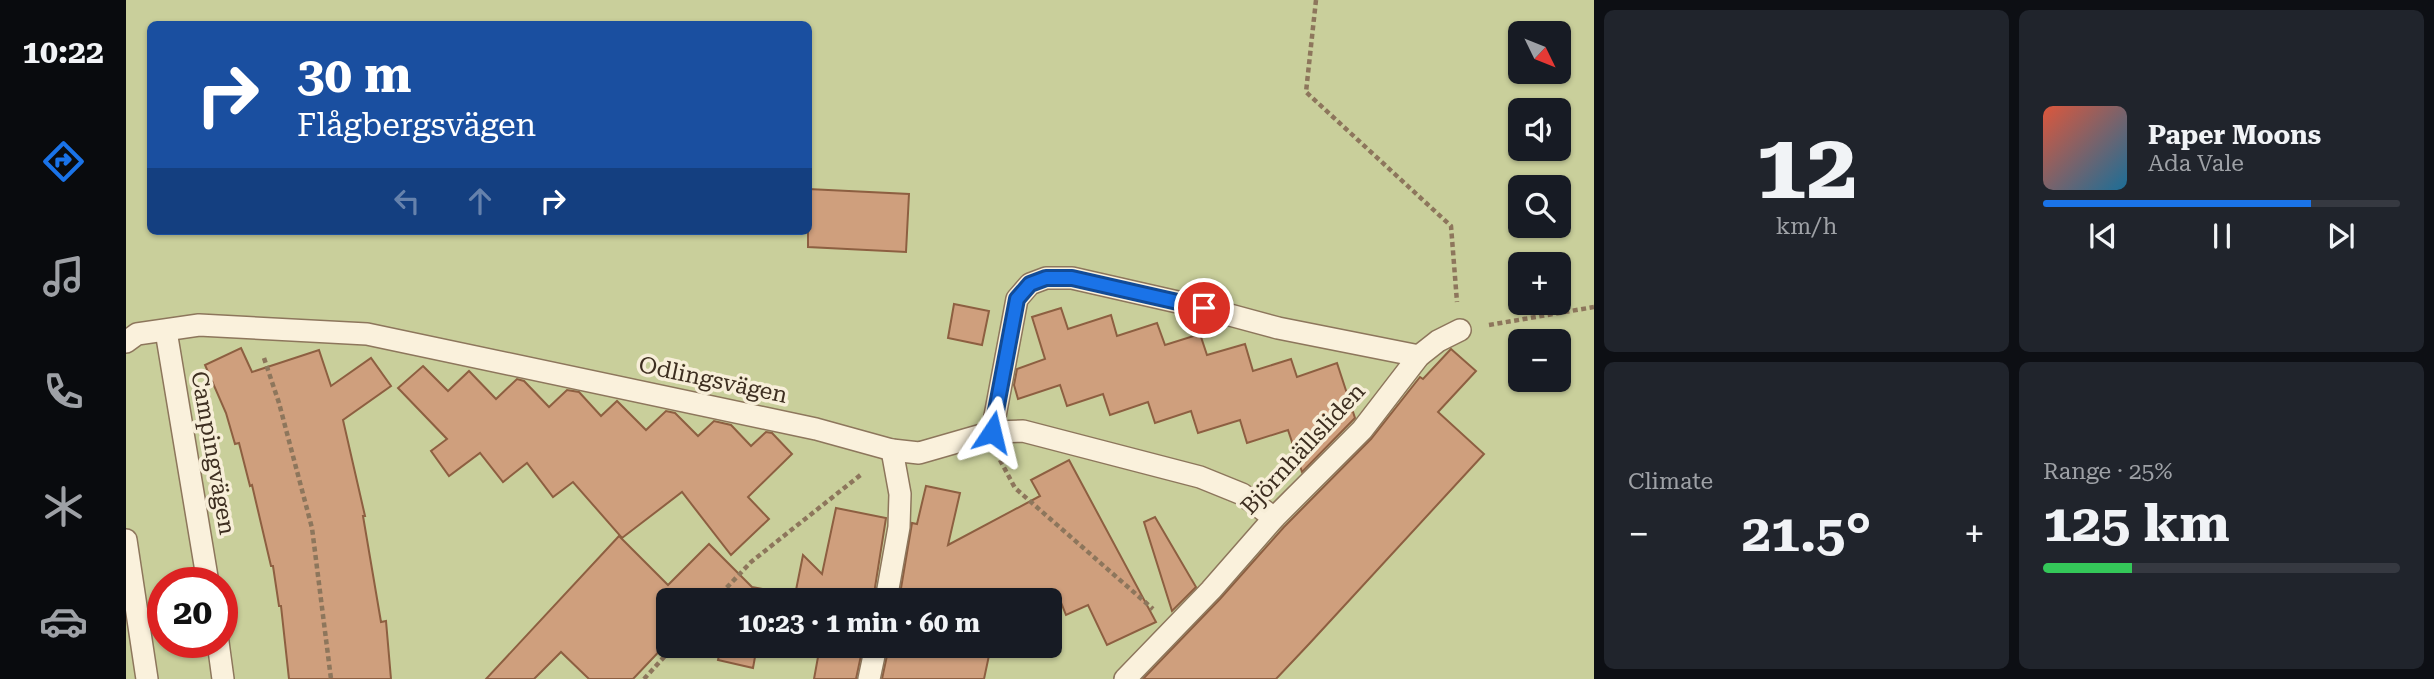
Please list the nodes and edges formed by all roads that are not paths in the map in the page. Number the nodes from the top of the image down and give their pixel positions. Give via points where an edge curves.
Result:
1 (1460, 330) road end
2 (166, 331) junction
3 (126, 342) edge
4 (1419, 356) junction
5 (992, 432) junction
6 (892, 450) junction
7 (1274, 518) junction
8 (126, 540) edge
9 (205, 567) edge
10 (888, 588) edge
11 (220, 658) edge
12 (873, 658) edge
13 (147, 679) edge
14 (223, 679) edge
15 (869, 679) edge
16 (1125, 679) edge

1 - 4 lane, Björnhällsliden
2 - 3 lane, Odlingsvägen via 137,334
2 - 6 lane, Odlingsvägen via 200,324 367,334 817,429
2 - 9 lane, Campingvägen
4 - 5 lane via 1278,328 1072,278 1046,278 1030,284 1017,299
4 - 7 lane, Björnhällsliden via 1362,430
5 - 6 lane, Odlingsvägen via 919,453
5 - 7 lane, Odlingsvägen via 1023,431 1200,477 1242,494
6 - 10 lane via 900,494
7 - 16 lane, Björnhällsliden
8 - 13 lane
11 - 14 lane
12 - 15 lane

